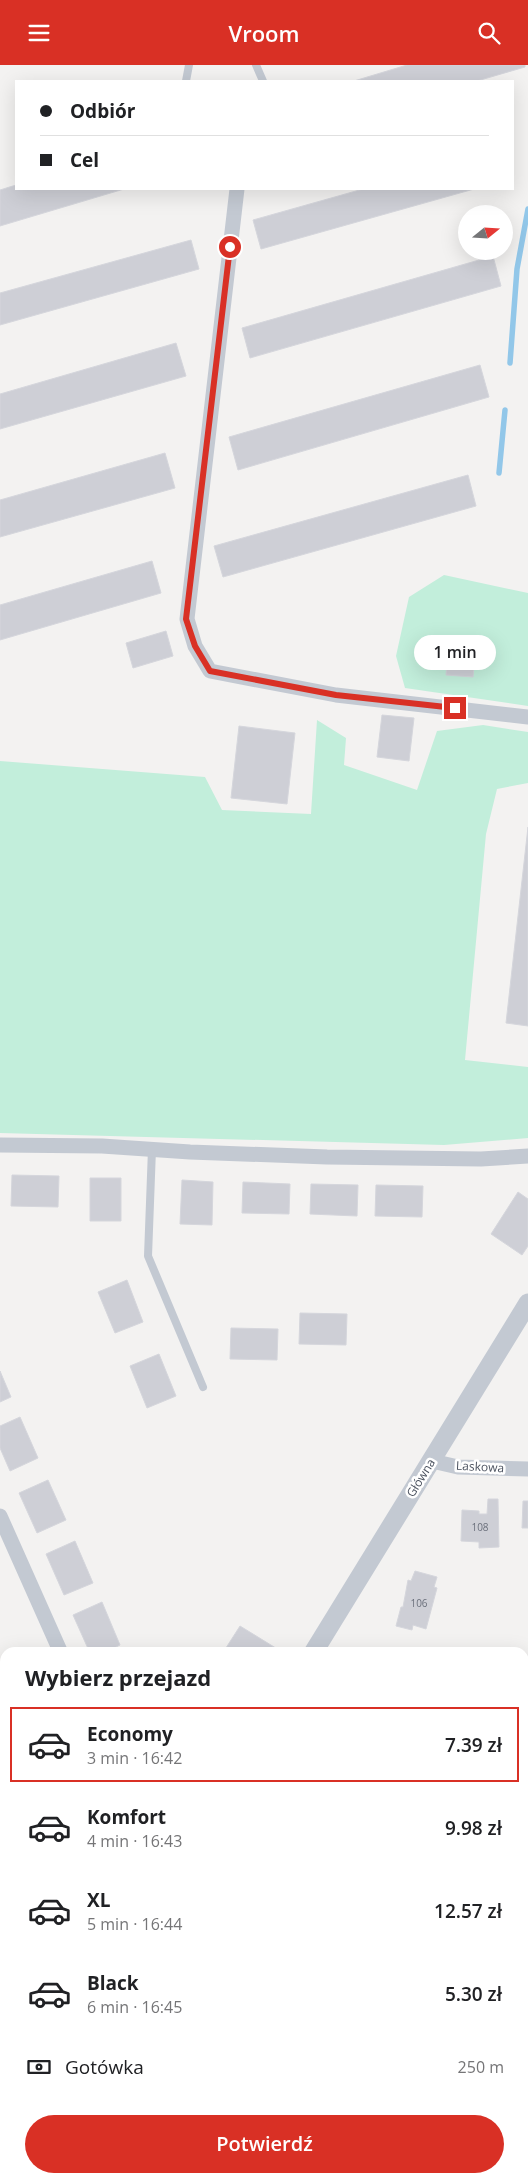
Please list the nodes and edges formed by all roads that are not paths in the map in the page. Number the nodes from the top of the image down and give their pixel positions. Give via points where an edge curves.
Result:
1 (189, 65) edge
2 (256, 65) edge
3 (186, 80) edge
4 (263, 80) edge
5 (237, 190) edge
6 (528, 717) edge
7 (0, 1145) edge
8 (152, 1149) junction
9 (528, 1156) edge
10 (528, 1303) edge
11 (203, 1387) dead end
12 (432, 1461) junction
13 (528, 1469) edge
14 (0, 1516) edge
15 (58, 1647) edge
16 (317, 1647) edge

1 - 3 lane
2 - 4 lane
5 - 6 street via 186,619 195,646 210,671 336,695
7 - 8 street
8 - 9 street via 327,1157 480,1159
8 - 11 lane via 148,1257
10 - 12 street, Główna
12 - 13 street, Laskowa via 458,1467
12 - 16 street, Główna
14 - 15 street

